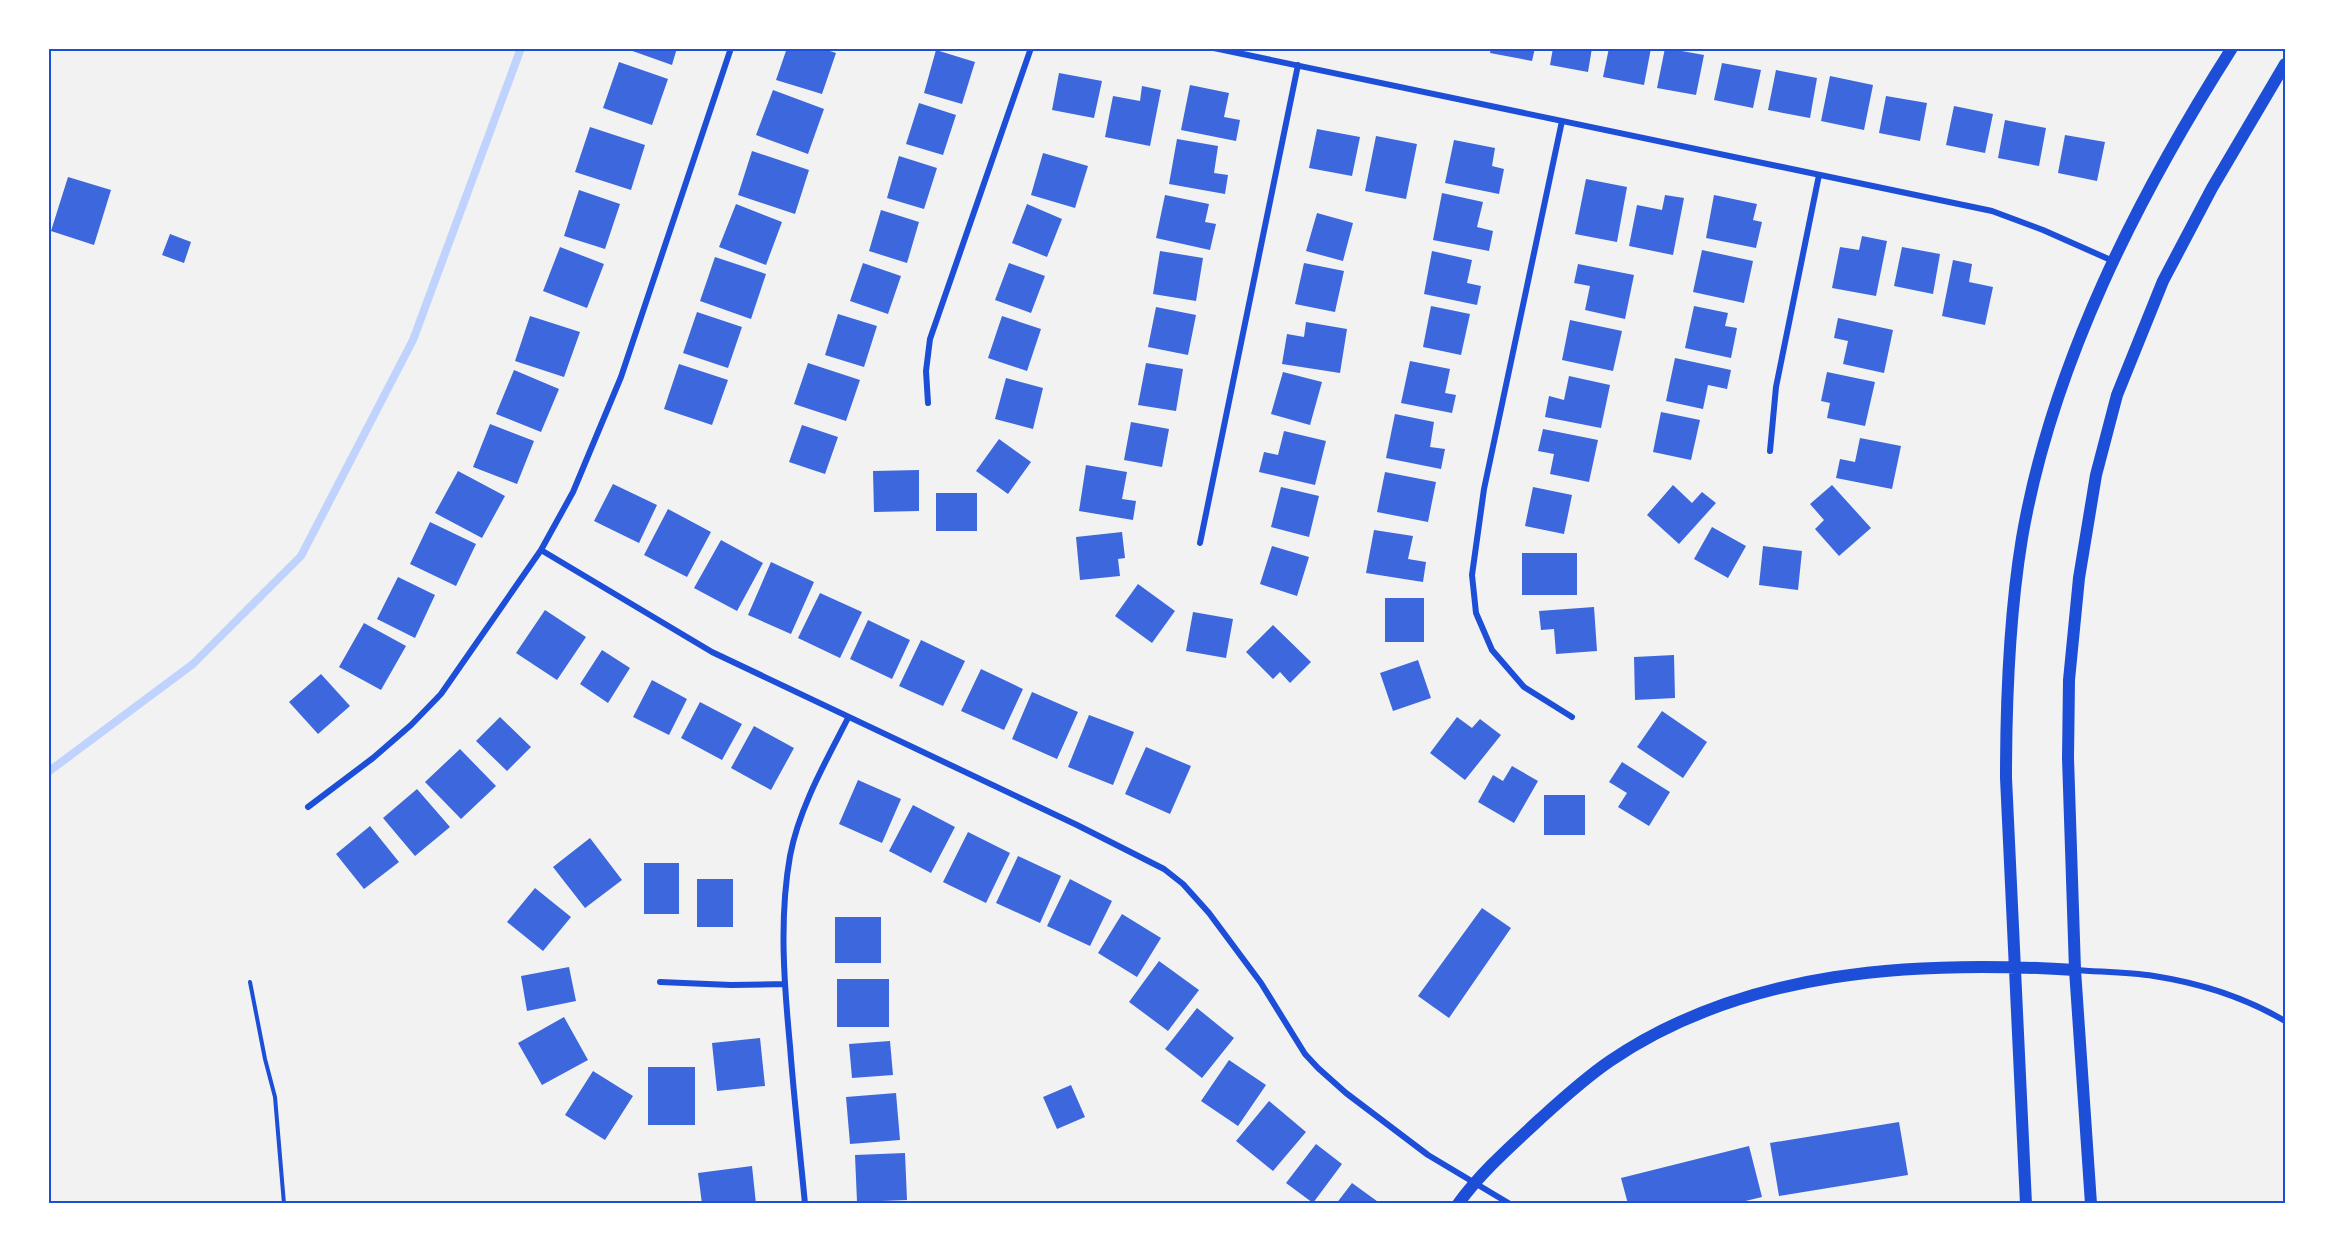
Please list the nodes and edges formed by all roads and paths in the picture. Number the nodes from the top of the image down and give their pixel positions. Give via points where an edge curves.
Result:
1 (731, 48) edge
2 (1030, 48) edge
3 (1214, 48) edge
4 (2232, 48) edge
5 (2285, 64) edge
6 (1298, 65) junction
7 (1562, 121) junction
8 (1819, 175) junction
9 (2114, 261) junction
10 (928, 403) dead end
11 (1770, 451) dead end
12 (1200, 543) dead end
13 (541, 550) junction
14 (1572, 717) dead end
15 (848, 718) junction
16 (308, 807) dead end
17 (2015, 966) junction
18 (2075, 970) junction
19 (250, 982) dead end
20 (660, 982) dead end
21 (784, 984) junction
22 (2285, 1021) edge
23 (1473, 1182) junction
24 (284, 1204) edge
25 (805, 1204) edge
26 (1458, 1204) edge
27 (1510, 1204) edge
28 (2026, 1204) edge
29 (2091, 1204) edge

1 - 13 street via 621,377 573,492
2 - 10 street via 930,339 926,370
3 - 6 street
4 - 9 main road via 2159,173
5 - 18 main road via 2163,281 2117,395 2096,475 2079,578 2069,680
6 - 7 street
6 - 12 street
7 - 8 street
7 - 14 street via 1484,489 1472,575 1476,613 1492,650 1524,687
8 - 9 street via 1992,211
8 - 11 street via 1776,387
9 - 17 main road via 2055,408 2022,538 2011,624 2006,719
13 - 15 street via 712,652
13 - 16 street via 441,694 373,758
15 - 21 street via 827,757 790,854 784,899
15 - 23 street via 1164,869 1209,913 1261,983 1311,1061 1346,1093 1428,1155
17 - 18 main road
17 - 23 main road via 1830,977 1740,998 1690,1017 1609,1061
17 - 28 main road
18 - 22 street via 2154,976 2221,992
18 - 29 main road
19 - 24 path via 274,1096
20 - 21 street
21 - 25 street
23 - 26 main road
23 - 27 street

